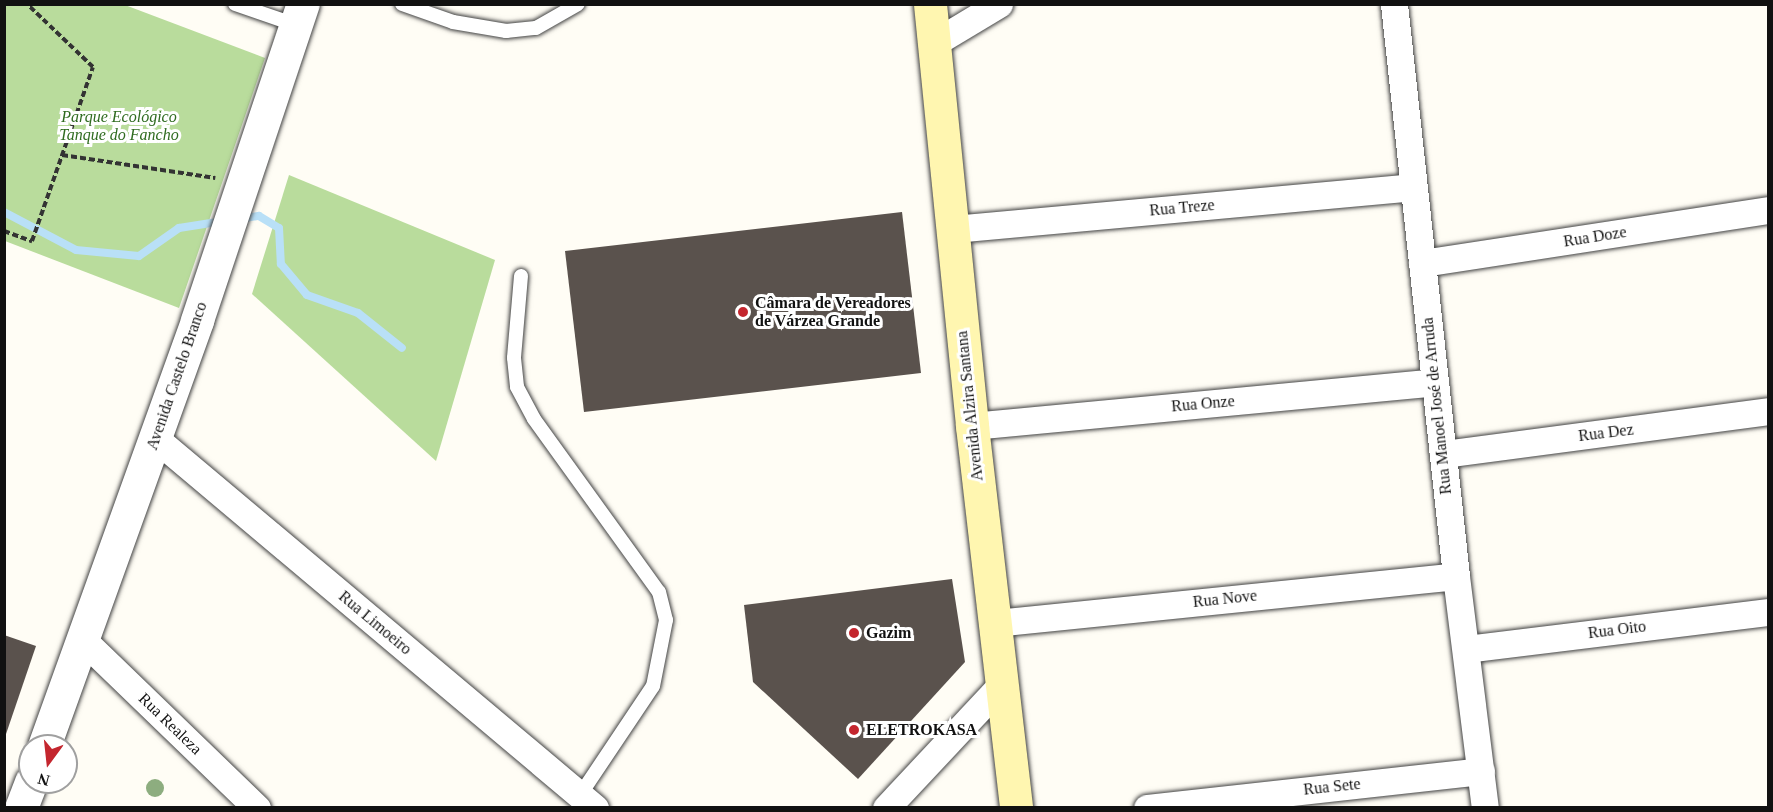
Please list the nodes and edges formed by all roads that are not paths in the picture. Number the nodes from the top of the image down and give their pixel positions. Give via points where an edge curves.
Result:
1 (235, 4) edge
2 (402, 4) edge
3 (578, 4) edge
4 (930, 4) edge
5 (999, 4) edge
6 (1394, 4) edge
7 (287, 13) edge
8 (934, 43) junction
9 (1412, 187) junction
10 (1768, 210) edge
11 (952, 229) junction
12 (1422, 263) junction
13 (521, 276) dead end
14 (1435, 382) junction
15 (1768, 411) edge
16 (972, 426) junction
17 (155, 438) junction
18 (1443, 454) junction
19 (1455, 576) junction
20 (1768, 612) edge
21 (995, 623) junction
22 (83, 640) junction
23 (1466, 649) junction
24 (1001, 685) junction
25 (48, 734) edge
26 (1480, 771) junction
27 (588, 801) edge
28 (257, 807) edge
29 (886, 807) edge
30 (1016, 807) edge
31 (1147, 807) edge
32 (1485, 807) edge

1 - 7 lane
2 - 3 lane via 453,22 506,31 536,28
4 - 8 main road, Avenida Alzira Santana
5 - 8 street
6 - 9 street, Rua Manoel José de Arruda
7 - 17 street, Avenida Castelo Branco via 238,192
8 - 11 main road, Avenida Alzira Santana
9 - 11 street, Rua Treze
9 - 12 street, Rua Manoel José de Arruda
10 - 12 street, Rua Doze
11 - 16 main road, Avenida Alzira Santana
12 - 14 street, Rua Manoel José de Arruda
13 - 27 lane via 514,358 517,387 534,419 659,592 666,620 653,686
14 - 16 street, Rua Onze
14 - 18 street, Rua Manoel José de Arruda
15 - 18 street, Rua Dez
16 - 21 main road, Avenida Alzira Santana
17 - 22 street, Avenida Castelo Branco
17 - 27 street, Rua Limoeiro
18 - 19 street, Rua Manoel José de Arruda
19 - 21 street, Rua Nove
19 - 23 street, Rua Manoel José de Arruda
20 - 23 street, Rua Oito
21 - 24 main road, Avenida Alzira Santana
22 - 25 street, Avenida Castelo Branco
22 - 28 street, Rua Realeza
23 - 26 street, Rua Manoel José de Arruda
24 - 29 street
24 - 30 main road, Avenida Alzira Santana
26 - 31 street, Rua Sete
26 - 32 street, Rua Manoel José de Arruda

